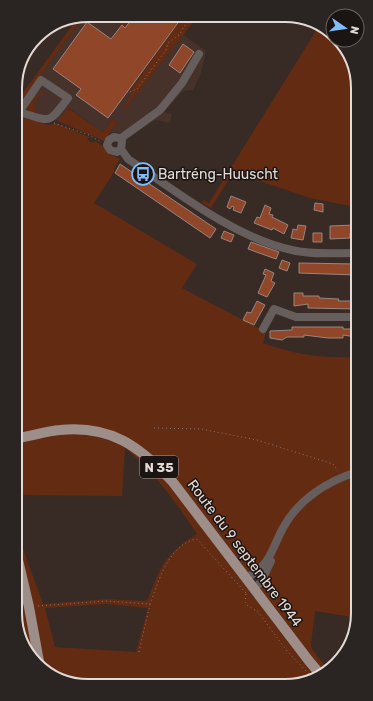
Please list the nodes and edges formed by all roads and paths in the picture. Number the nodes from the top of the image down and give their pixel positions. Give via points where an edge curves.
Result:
1 (189, 22) edge
2 (199, 54) dead end
3 (130, 92) dead end
4 (22, 105) edge
5 (22, 113) edge
6 (46, 120) junction
7 (120, 139) junction
8 (107, 145) junction
9 (121, 149) junction
10 (351, 253) edge
11 (351, 317) edge
12 (263, 329) dead end
13 (154, 428) dead end
14 (30, 436) junction
15 (22, 437) edge
16 (22, 441) edge
17 (351, 474) edge
18 (341, 478) junction
19 (276, 541) junction
20 (22, 578) edge
21 (246, 578) junction
22 (23, 582) joint
23 (250, 591) junction
24 (150, 604) junction
25 (29, 607) junction
26 (139, 652) dead end
27 (38, 657) edge
28 (317, 670) edge
29 (309, 674) dead end

1 - 3 path via 180,34 168,43 166,50 137,89
2 - 7 street via 182,84 160,110
4 - 6 street via 41,80 68,98 53,118
5 - 6 street
6 - 8 path via 89,135
7 - 8 street via 111,138
7 - 9 street
8 - 9 street via 112,151 117,152
9 - 10 street via 128,159 207,211 246,232 291,250
11 - 12 street via 296,317 274,309
13 - 18 path via 201,429 275,444 333,464
14 - 15 main road, N 35
14 - 16 main road, N 35
14 - 21 main road, Route du 9 septembre 1944 / N 35 via 60,430 90,430 123,440 139,449 172,481
17 - 18 street
18 - 19 street via 318,490 301,504
19 - 21 street via 264,566
19 - 23 street via 268,571 261,582
20 - 22 main road
21 - 23 main road, Route du 9 septembre 1944 / N 35
22 - 25 main road
23 - 24 path via 197,539 179,548 168,562
23 - 28 main road, Route du 9 septembre 1944 / N 35
23 - 29 path via 244,597 247,605 258,612 287,651
24 - 25 path via 106,601
24 - 26 path
25 - 27 main road

